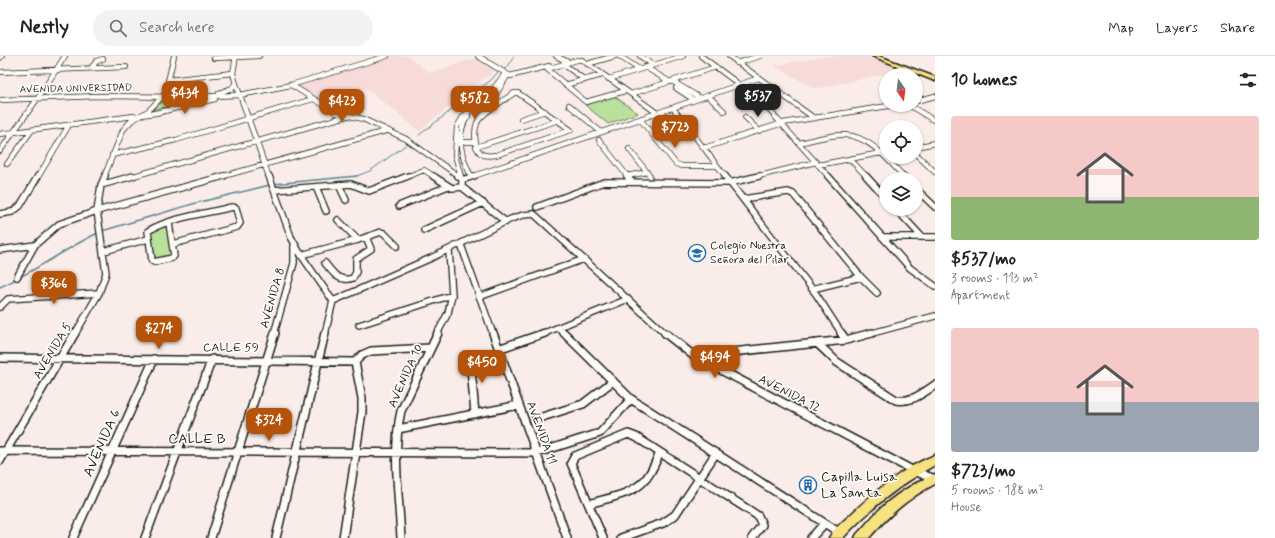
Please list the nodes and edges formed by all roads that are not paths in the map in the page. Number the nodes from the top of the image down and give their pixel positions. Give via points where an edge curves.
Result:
1 (2, 56) edge
2 (65, 56) edge
3 (174, 56) edge
4 (259, 56) edge
5 (380, 56) edge
6 (387, 56) edge
7 (478, 56) edge
8 (556, 56) edge
9 (583, 56) edge
10 (615, 56) edge
11 (618, 56) edge
12 (640, 56) edge
13 (683, 56) edge
14 (701, 56) edge
15 (729, 56) edge
16 (760, 56) edge
17 (874, 56) edge
18 (878, 56) edge
19 (236, 57) edge
20 (0, 58) edge
21 (214, 58) dead end
22 (103, 59) dead end
23 (564, 63) junction
24 (738, 63) junction
25 (587, 64) junction
26 (654, 65) junction
27 (126, 67) dead end
28 (646, 67) junction
29 (716, 67) junction
30 (91, 68) junction
31 (639, 69) junction
32 (57, 70) junction
33 (0, 72) edge
34 (233, 73) junction
35 (507, 75) junction
36 (602, 75) junction
37 (759, 78) junction
38 (935, 78) edge
39 (608, 79) junction
40 (168, 80) junction
41 (584, 80) junction
42 (670, 82) junction
43 (736, 82) dead end
44 (236, 83) junction
45 (745, 83) junction
46 (291, 85) junction
47 (565, 85) junction
48 (498, 90) junction
49 (625, 91) junction
50 (219, 93) junction
51 (239, 93) junction
52 (162, 94) junction
53 (631, 94) junction
54 (510, 95) junction
55 (226, 96) junction
56 (708, 96) junction
57 (935, 96) edge
58 (39, 97) junction
59 (142, 97) junction
60 (0, 98) edge
61 (700, 98) junction
62 (314, 99) junction
63 (923, 99) edge
64 (694, 100) junction
65 (148, 105) junction
66 (569, 105) dead end
67 (879, 107) edge
68 (673, 108) junction
69 (545, 111) junction
70 (724, 111) dead end
71 (920, 112) edge
72 (657, 113) junction
73 (140, 115) junction
74 (347, 116) junction
75 (745, 117) dead end
76 (814, 118) junction
77 (248, 119) junction
78 (520, 119) dead end
79 (640, 119) junction
80 (558, 120) junction
81 (935, 122) edge
82 (783, 123) junction
83 (69, 125) junction
84 (32, 130) junction
85 (386, 131) junction
86 (759, 131) junction
87 (14, 132) junction
88 (601, 132) junction
89 (0, 134) edge
90 (599, 140) dead end
91 (257, 142) junction
92 (460, 142) junction
93 (799, 143) junction
94 (935, 143) edge
95 (476, 144) junction
96 (923, 146) edge
97 (704, 148) junction
98 (628, 149) dead end
99 (0, 151) edge
100 (879, 151) edge
101 (879, 154) edge
102 (112, 155) junction
103 (850, 159) junction
104 (923, 161) edge
105 (7, 164) dead end
106 (264, 164) junction
107 (817, 164) junction
108 (893, 164) edge
109 (717, 166) junction
110 (900, 172) edge
111 (935, 172) edge
112 (471, 176) junction
113 (627, 176) junction
114 (461, 179) junction
115 (631, 181) junction
116 (730, 183) junction
117 (101, 185) junction
118 (339, 185) junction
119 (448, 186) junction
120 (462, 186) junction
121 (316, 187) junction
122 (274, 190) junction
123 (879, 190) edge
124 (923, 196) edge
125 (743, 199) junction
126 (346, 200) dead end
127 (482, 203) junction
128 (399, 206) dead end
129 (537, 207) dead end
130 (935, 207) edge
131 (97, 211) junction
132 (326, 211) dead end
133 (0, 214) edge
134 (902, 216) edge
135 (338, 220) dead end
136 (506, 222) junction
137 (169, 223) junction
138 (424, 230) dead end
139 (882, 237) junction
140 (922, 237) junction
141 (935, 237) edge
142 (366, 238) junction
143 (148, 240) junction
144 (358, 240) junction
145 (35, 244) junction
146 (174, 244) junction
147 (461, 245) junction
148 (294, 246) junction
149 (397, 246) dead end
150 (0, 251) edge
151 (104, 251) junction
152 (449, 251) junction
153 (303, 258) junction
154 (584, 260) junction
155 (325, 262) dead end
156 (294, 263) junction
157 (17, 277) dead end
158 (861, 277) junction
159 (935, 286) edge
160 (812, 289) junction
161 (99, 293) junction
162 (877, 293) dead end
163 (452, 294) junction
164 (479, 297) junction
165 (628, 299) junction
166 (333, 301) junction
167 (0, 308) edge
168 (935, 316) edge
169 (360, 325) dead end
170 (559, 328) junction
171 (846, 340) junction
172 (817, 343) junction
173 (430, 348) junction
174 (498, 349) junction
175 (694, 356) junction
176 (470, 357) dead end
177 (0, 358) edge
178 (62, 358) junction
179 (154, 359) junction
180 (212, 359) junction
181 (267, 360) junction
182 (318, 361) junction
183 (355, 362) junction
184 (613, 381) junction
185 (935, 385) edge
186 (631, 399) junction
187 (519, 405) junction
188 (475, 414) junction
189 (536, 419) dead end
190 (398, 429) junction
191 (3, 451) edge
192 (112, 451) junction
193 (178, 452) junction
194 (238, 452) junction
195 (296, 452) junction
196 (356, 452) junction
197 (397, 453) junction
198 (537, 453) junction
199 (660, 453) junction
200 (716, 454) junction
201 (935, 460) edge
202 (0, 461) edge
203 (914, 471) junction
204 (699, 478) junction
205 (935, 479) edge
206 (589, 504) junction
207 (824, 524) junction
208 (838, 536) edge
209 (865, 537) edge
210 (73, 538) edge
211 (145, 538) edge
212 (211, 538) edge
213 (276, 538) edge
214 (343, 538) edge
215 (401, 538) edge
216 (568, 538) edge
217 (603, 538) edge
218 (621, 538) edge
219 (752, 538) edge
220 (811, 538) edge

1 - 20 street
2 - 32 street
3 - 40 street
4 - 19 street
5 - 51 street, AVENIDA UNIVERSIDAD via 296,81
6 - 46 street, AVENIDA UNIVERSIDAD
7 - 35 street
8 - 23 street
9 - 23 street
10 - 25 street
11 - 31 street
12 - 26 street
13 - 26 street
14 - 29 street
15 - 24 street
16 - 24 street
17 - 38 main road
18 - 38 main road
19 - 21 street
19 - 34 street
22 - 30 street
23 - 25 street via 579,60
23 - 35 street via 514,76
23 - 41 street
23 - 47 street via 547,70
24 - 37 street
25 - 36 street
26 - 28 street
27 - 30 street
28 - 31 street
28 - 42 street
29 - 42 street
29 - 43 street
30 - 32 street
31 - 39 street
32 - 33 street
32 - 58 street
34 - 40 street
34 - 44 street
35 - 48 street
35 - 114 street via 463,117 457,127 455,155
36 - 39 street
36 - 41 street
37 - 45 street
37 - 76 street
39 - 49 street
40 - 52 street
41 - 47 street
42 - 53 street
42 - 61 street
42 - 64 street
44 - 50 street via 232,88
44 - 51 street
45 - 56 street
45 - 82 street
46 - 51 street, AVENIDA UNIVERSIDAD
46 - 62 street
47 - 49 street via 588,102
48 - 54 street
48 - 92 street via 466,118
49 - 53 street
50 - 51 street, AVENIDA UNIVERSIDAD
50 - 52 street, AVENIDA UNIVERSIDAD
51 - 55 street, AVENIDA UNIVERSIDAD
51 - 77 street
52 - 55 street, AVENIDA UNIVERSIDAD
52 - 58 street, AVENIDA UNIVERSIDAD
52 - 59 street, AVENIDA UNIVERSIDAD
52 - 65 street, AVENIDA 5
52 - 73 street, AVENIDA 5 via 148,111
53 - 72 street
54 - 69 street via 517,93
54 - 95 street via 477,123
55 - 73 street
56 - 61 street
56 - 70 street
57 - 63 street
58 - 59 street, AVENIDA UNIVERSIDAD
58 - 60 street, AVENIDA UNIVERSIDAD
58 - 87 street
59 - 65 street via 148,100
61 - 64 street
62 - 74 street
62 - 77 street
64 - 68 street
65 - 73 street, AVENIDA 5
66 - 88 street
67 - 76 street
68 - 72 street
68 - 97 street
69 - 78 street
69 - 80 street
71 - 81 street
72 - 79 street
73 - 83 street
73 - 102 street, AVENIDA 5 via 123,130
74 - 85 street via 363,120
74 - 91 street
75 - 86 street
76 - 82 street
77 - 91 street
77 - 102 street
79 - 88 street
79 - 109 street via 676,164
80 - 95 street
80 - 95 street via 571,130 496,155 486,156 479,152
82 - 86 street
82 - 93 street
83 - 84 street
83 - 133 street via 20,206 12,212
84 - 87 street
84 - 105 street
85 - 106 street
85 - 114 street via 406,139
86 - 97 street
87 - 89 street
87 - 99 street
88 - 112 street
90 - 113 street
91 - 106 street
91 - 117 street
92 - 95 street
92 - 112 street via 463,161
93 - 100 street via 840,135 851,136
93 - 107 street
94 - 96 street
97 - 109 street
98 - 113 street via 649,174
101 - 103 street
102 - 117 street, AVENIDA 5
103 - 107 street
103 - 123 street
104 - 111 street
106 - 122 street
106 - 131 street
107 - 116 street
107 - 139 street
108 - 110 street
109 - 116 street
112 - 114 street
113 - 115 street
114 - 120 street
115 - 116 street
115 - 129 street via 600,183
116 - 125 street
117 - 131 street, AVENIDA 5
118 - 119 street via 354,184 368,190 424,170
118 - 121 street
118 - 126 street
119 - 120 street via 454,189
119 - 128 street
120 - 127 street
121 - 122 street
121 - 132 street
122 - 148 street
124 - 130 street
125 - 158 street via 788,192 793,194
125 - 160 street
127 - 136 street
127 - 138 street
131 - 145 street via 55,226
131 - 151 street, AVENIDA 5
134 - 140 street
135 - 144 street
136 - 147 street
136 - 154 street, AVENIDA 12 via 528,214 537,216
137 - 143 street via 149,229
137 - 146 street
137 - 146 street via 234,206 240,223 237,227
139 - 140 street
139 - 159 street via 910,268
140 - 141 street
142 - 144 street
142 - 149 street via 382,232
142 - 155 street via 371,249 356,259 356,272 353,278 339,279
143 - 146 street via 154,262 174,257
143 - 151 street
144 - 153 street
145 - 150 street
145 - 157 street
147 - 152 street
147 - 164 street, AVENIDA 11
148 - 153 street
148 - 156 street, AVENIDA 8
151 - 161 street, AVENIDA 5 via 106,273
152 - 163 street, AVENIDA 10
152 - 166 street
153 - 156 street
153 - 166 street
154 - 164 street
154 - 165 street, AVENIDA 12
156 - 181 street, AVENIDA 8
158 - 160 street
158 - 162 street
160 - 171 street
161 - 167 street via 8,300
161 - 178 street, AVENIDA 5
163 - 169 street
163 - 173 street, AVENIDA 10 via 448,313
164 - 174 street, AVENIDA 11
165 - 170 street
165 - 175 street, AVENIDA 12
166 - 182 street
168 - 171 street
170 - 174 street
170 - 184 street
171 - 172 street
172 - 175 street
172 - 185 street via 837,362 896,400 909,401
173 - 183 street via 371,351 358,357
173 - 190 street, AVENIDA 10 via 401,411
174 - 187 street, AVENIDA 11
175 - 203 street, AVENIDA 12
176 - 188 street
177 - 178 street, CALLE 59
178 - 179 street, CALLE 59
178 - 191 street, AVENIDA 5
179 - 180 street, CALLE 59
179 - 192 street, AVENIDA 6
180 - 181 street, CALLE 59
180 - 193 street
181 - 182 street, CALLE 59
181 - 194 street, AVENIDA 8
182 - 183 street, CALLE 59
182 - 195 street
183 - 196 street via 362,405
184 - 186 street
184 - 189 street via 583,404
186 - 198 street, CALLE B via 600,433
186 - 200 street
187 - 188 street
187 - 198 street, AVENIDA 11
188 - 190 street
190 - 197 street, AVENIDA 10
191 - 192 street, CALLE B
191 - 202 street, AVENIDA 5
192 - 193 street, CALLE B
192 - 210 street, AVENIDA 6
193 - 194 street, CALLE B
193 - 211 street
194 - 195 street, CALLE B
194 - 212 street, AVENIDA 8
195 - 196 street, CALLE B
195 - 213 street
196 - 197 street, CALLE B
196 - 214 street
197 - 198 street, CALLE B
197 - 215 street, AVENIDA 10
198 - 216 street, AVENIDA 11
199 - 204 street
199 - 206 street via 652,470 640,484
199 - 206 street via 628,434 575,456 571,463
200 - 204 street
200 - 207 street
201 - 203 main road
203 - 205 street, AVENIDA 12
203 - 208 main road via 870,505
204 - 218 street via 675,515 663,523
204 - 219 street via 758,516 762,525
205 - 209 main road via 914,490 884,512
206 - 217 street
207 - 208 street
207 - 220 street

